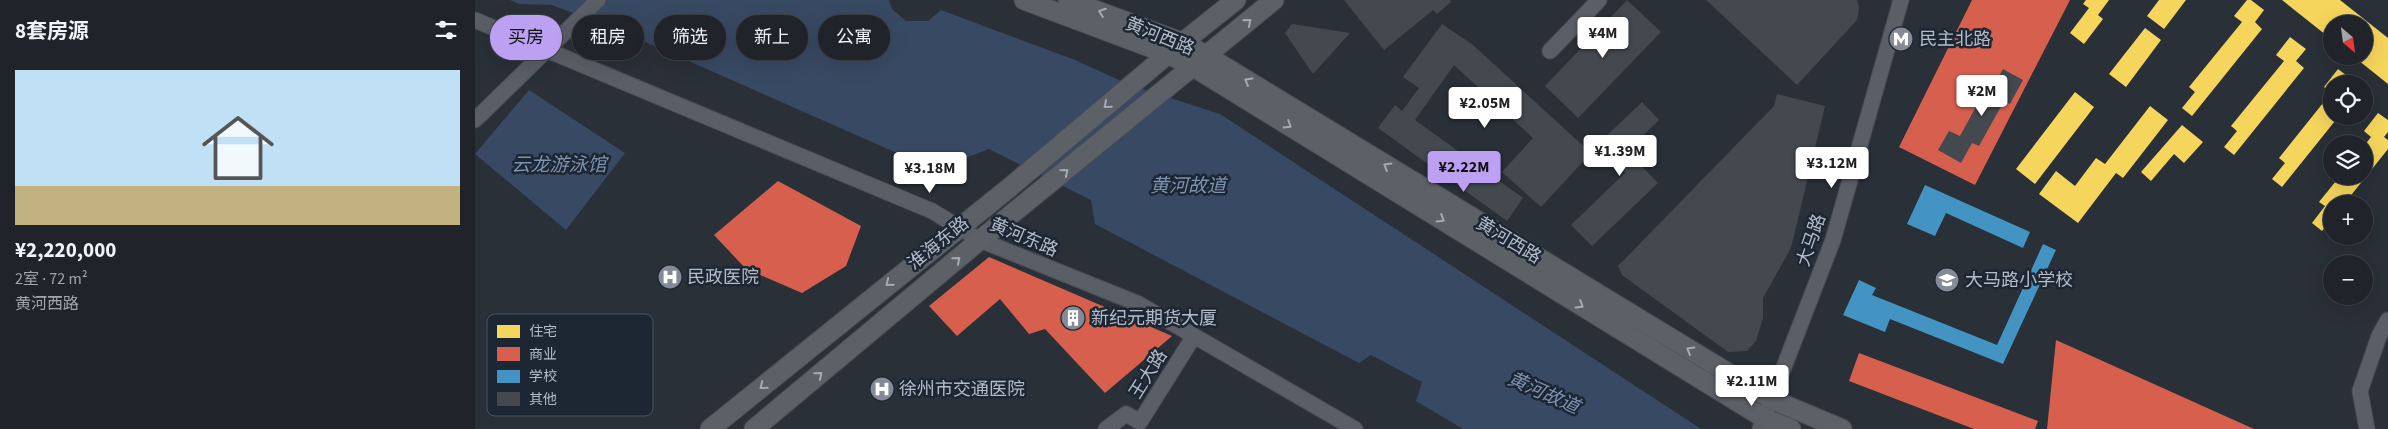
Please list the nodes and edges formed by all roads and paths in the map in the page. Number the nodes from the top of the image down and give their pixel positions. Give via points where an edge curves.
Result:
1 (598, 0) edge
2 (1024, 0) edge
3 (1069, 0) edge
4 (1236, 0) edge
5 (1274, 0) edge
6 (1599, 0) edge
7 (1901, 0) edge
8 (475, 20) edge
9 (490, 26) edge
10 (562, 35) edge
11 (1184, 43) junction
12 (1550, 50) dead end
13 (1168, 54) junction
14 (562, 56) edge
15 (538, 60) edge
16 (1199, 61) junction
17 (475, 120) edge
18 (958, 227) junction
19 (980, 240) junction
20 (2388, 320) edge
21 (1194, 336) junction
22 (1771, 399) junction
23 (1762, 424) edge
24 (710, 429) edge
25 (754, 429) edge
26 (1105, 429) edge
27 (1355, 429) edge
28 (1791, 429) edge
29 (1842, 429) edge
30 (2367, 429) edge

1 - 10 street
2 - 13 main road, 黄河西路
11 -> 3 main road, 黄河西路
4 - 11 main road, 淮海东路
16 -> 5 main road, 淮海东路
6 - 12 street
7 - 22 street, 大马路 via 1833,240
8 - 9 street, 黄河东路
11 - 13 main road, 淮海东路
11 - 16 main road, 黄河西路
13 - 16 main road, 黄河西路
13 -> 18 main road, 淮海东路
14 - 18 street, 黄河东路 via 932,211
15 - 17 street
19 -> 16 main road, 淮海东路
22 -> 16 main road, 黄河西路
16 -> 23 main road, 黄河西路
18 - 19 street, 黄河东路
18 -> 24 main road, 淮海东路
19 - 21 street, 黄河东路 via 1139,304
25 -> 19 main road, 淮海东路
20 - 30 street via 2379,336 2360,391
21 - 26 street, 王大路 via 1140,422 1126,414
21 - 27 street, 黄河东路
22 - 23 street, 大马路
22 - 29 main road, 黄河西路
23 - 28 main road, 黄河西路

